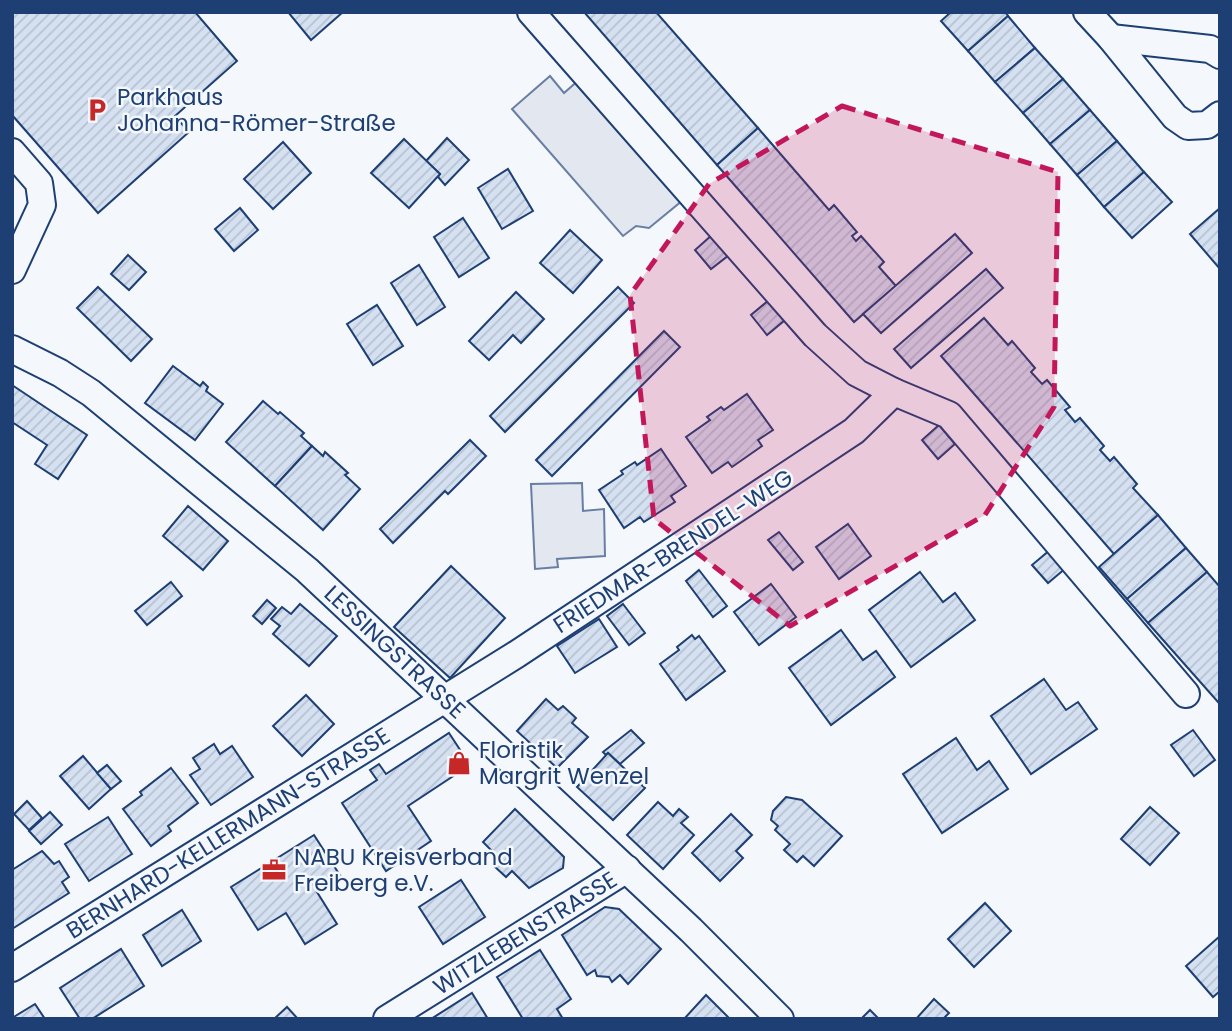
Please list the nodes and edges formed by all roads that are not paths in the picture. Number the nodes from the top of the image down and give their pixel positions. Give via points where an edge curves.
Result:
1 (531, 12) edge
2 (1087, 12) edge
3 (1111, 38) junction
4 (1220, 55) edge
5 (1220, 115) edge
6 (12, 152) edge
7 (12, 270) edge
8 (12, 349) edge
9 (894, 392) junction
10 (1186, 694) dead end
11 (444, 698) junction
12 (627, 869) junction
13 (12, 968) edge
14 (387, 1019) edge
15 (780, 1019) edge

1 - 9 street via 815,335 857,373
2 - 3 street
3 - 4 street via 1210,49
3 - 5 street via 1188,127 1207,125
6 - 7 street via 39,183 42,205
8 - 11 street, LESSINGSTRASSE via 91,393 307,570
9 - 10 street via 949,415
9 - 11 street, FRIEDMAR-BRENDEL-WEG via 854,431
11 - 12 street, LESSINGSTRASSE
11 - 13 street, BERNHARD-KELLERMANN-STRASSE
12 - 14 street, WITZLEBENSTRASSE
12 - 15 street, LESSINGSTRASSE

